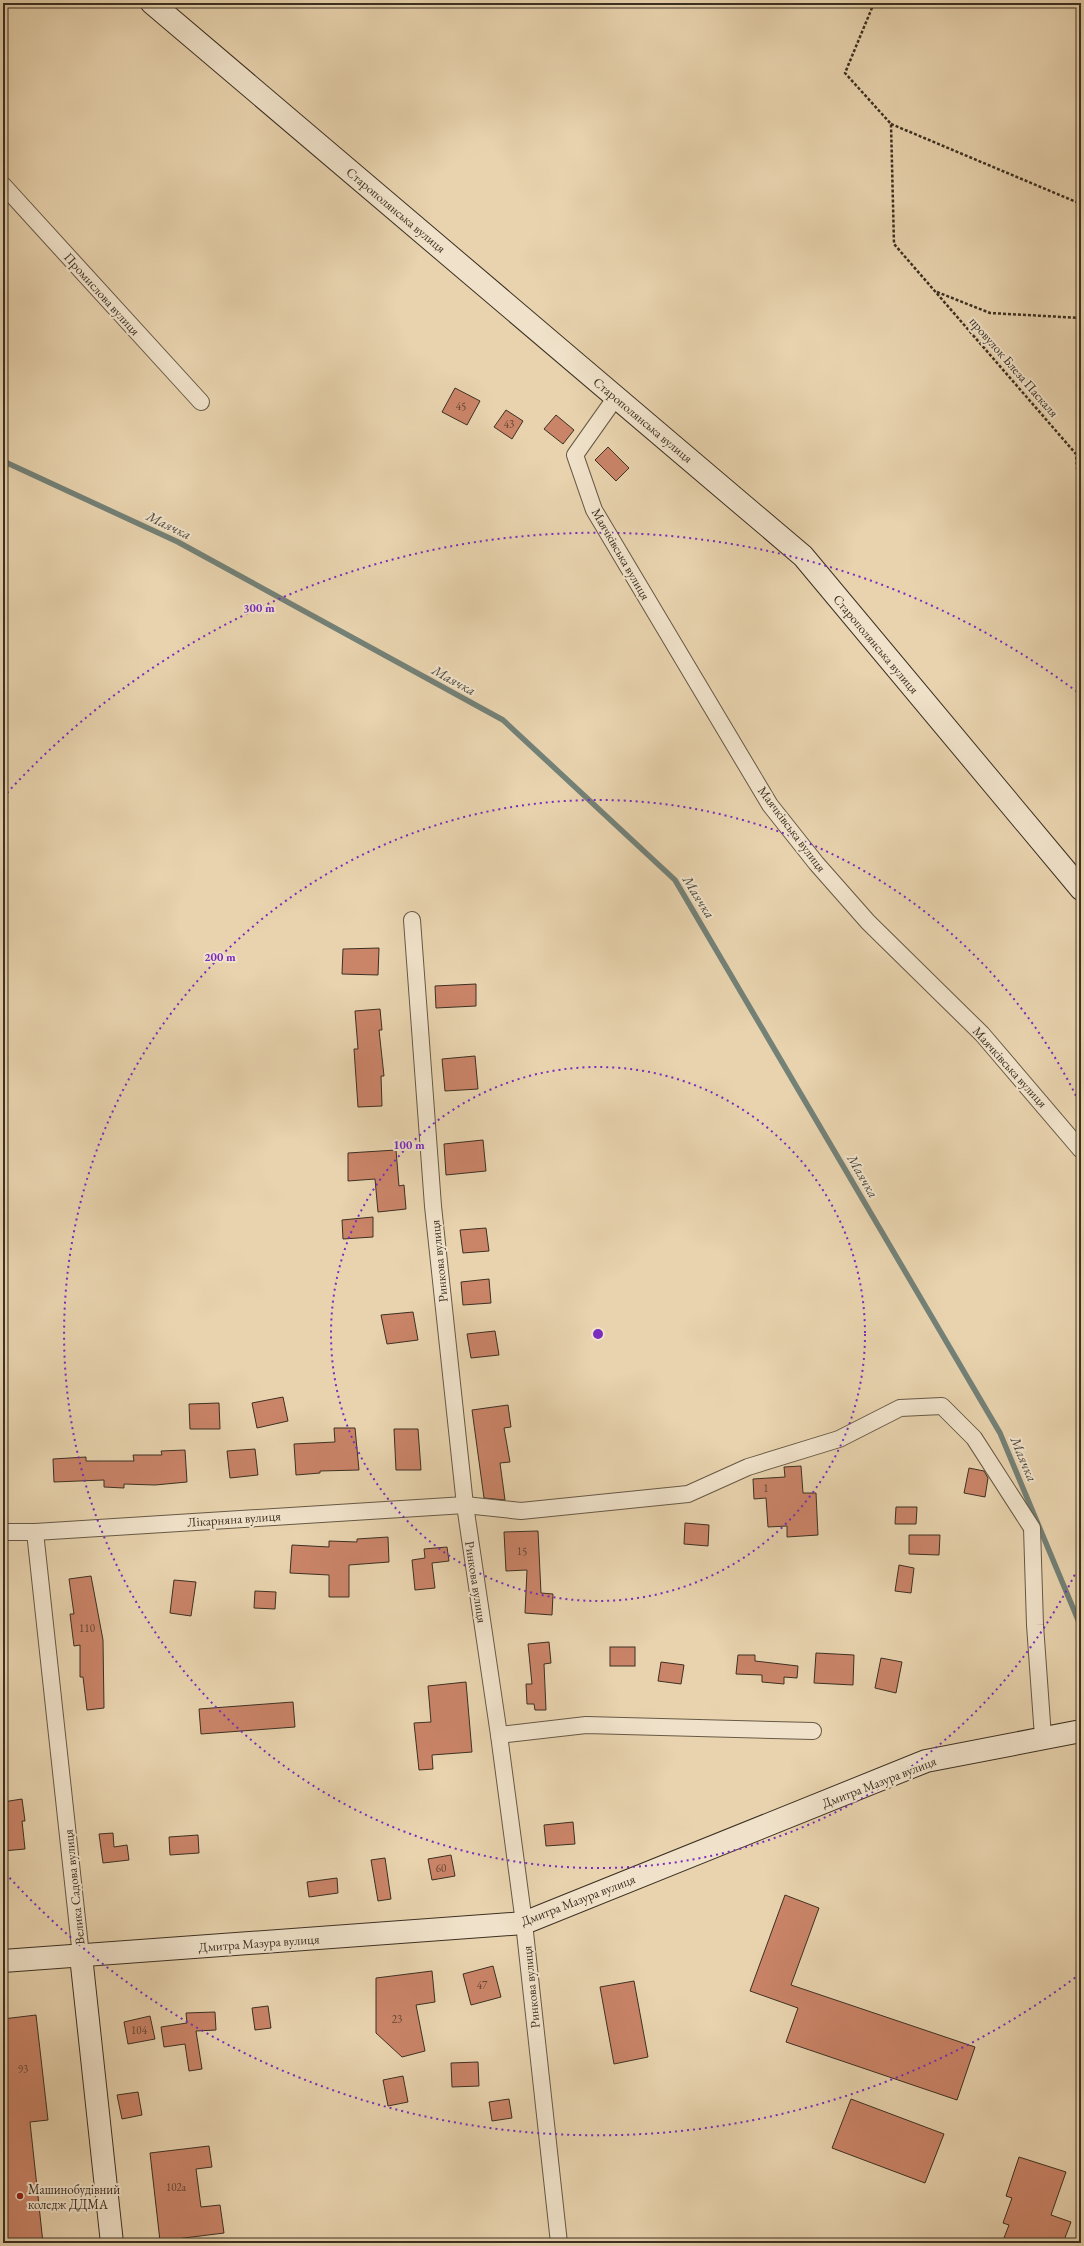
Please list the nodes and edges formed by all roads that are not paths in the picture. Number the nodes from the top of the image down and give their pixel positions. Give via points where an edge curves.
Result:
1 (152, 3) edge
2 (3, 185) edge
3 (616, 397) junction
4 (201, 402) dead end
5 (1081, 889) edge
6 (412, 920) dead end
7 (1081, 1150) edge
8 (465, 1505) junction
9 (3, 1532) edge
10 (35, 1532) junction
11 (813, 1731) dead end
12 (1062, 1734) edge
13 (499, 1735) junction
14 (524, 1923) junction
15 (81, 1956) junction
16 (3, 1961) edge
17 (112, 2243) edge
18 (559, 2243) edge

1 - 3 street, Старополянська вулиця
2 - 4 street, Промислова вулиця
3 - 5 street, Старополянська вулиця via 803,556
3 - 7 street, Маячківська вулиця via 575,455 594,510 770,805 868,922 982,1034
6 - 8 street, Ринкова вулиця via 433,1206
8 - 10 street, Лікарняна вулиця
8 - 12 street, Лікарняна вулиця via 521,1511 688,1494 748,1467 838,1439 900,1408 942,1406 974,1438 1032,1528 1034,1625
8 - 13 street, Ринкова вулиця
9 - 10 street, Лікарняна вулиця
10 - 15 street, Велика Садова вулиця
11 - 13 street via 586,1725
12 - 14 street, Дмитра Мазура вулиця via 926,1761
13 - 14 street, Ринкова вулиця
14 - 15 street, Дмитра Мазура вулиця
14 - 18 street, Ринкова вулиця
15 - 16 street, Дмитра Мазура вулиця
15 - 17 street, Велика Садова вулиця

